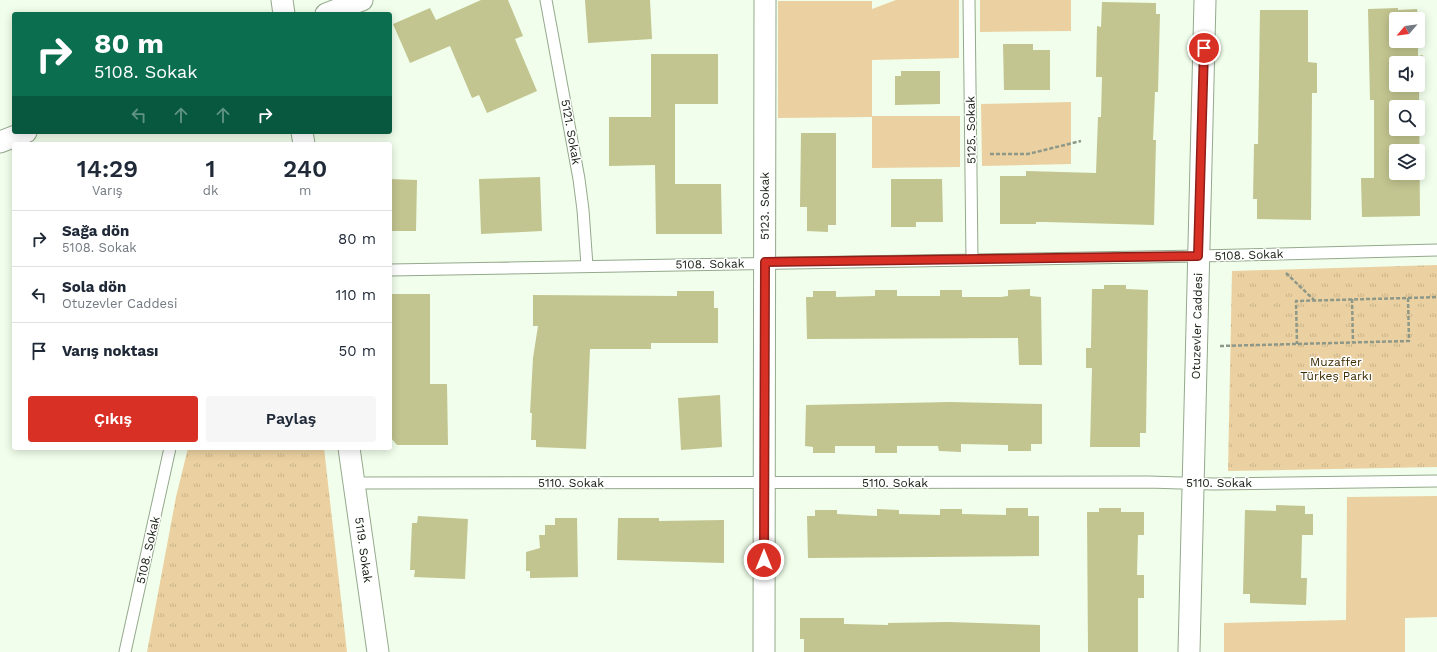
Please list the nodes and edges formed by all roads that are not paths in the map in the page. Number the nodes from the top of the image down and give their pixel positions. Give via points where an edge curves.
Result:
1 (282, 0) edge
2 (362, 0) edge
3 (546, 0) edge
4 (765, 0) edge
5 (969, 0) edge
6 (1205, 0) edge
7 (284, 12) edge
8 (331, 12) edge
9 (21, 134) edge
10 (0, 142) edge
11 (1437, 250) edge
12 (1198, 256) junction
13 (972, 260) junction
14 (765, 262) junction
15 (587, 266) junction
16 (392, 270) edge
17 (170, 450) edge
18 (348, 450) edge
19 (1437, 481) edge
20 (354, 483) junction
21 (764, 483) junction
22 (1193, 483) junction
23 (125, 652) edge
24 (378, 652) edge
25 (764, 652) edge
26 (1189, 652) edge

1 - 7 street
2 - 8 street
3 - 15 lane, 5121. Sokak via 579,179
4 - 14 street, 5123. Sokak
5 - 13 lane, 5125. Sokak
6 - 12 street, Otuzevler Caddesi
9 - 10 street
11 - 12 lane, 5108. Sokak
12 - 13 lane, 5108. Sokak
12 - 22 street, Otuzevler Caddesi
13 - 14 lane, 5108. Sokak
14 - 15 lane, 5108. Sokak
14 - 21 street, 5123. Sokak
15 - 16 lane, 5108. Sokak
17 - 23 lane, 5108. Sokak
18 - 20 street, 5119. Sokak
19 - 22 lane, 5110. Sokak
20 - 21 lane, 5110. Sokak
20 - 24 street, 5119. Sokak
21 - 22 lane, 5110. Sokak
21 - 25 street, 5123. Sokak
22 - 26 street, Otuzevler Caddesi

